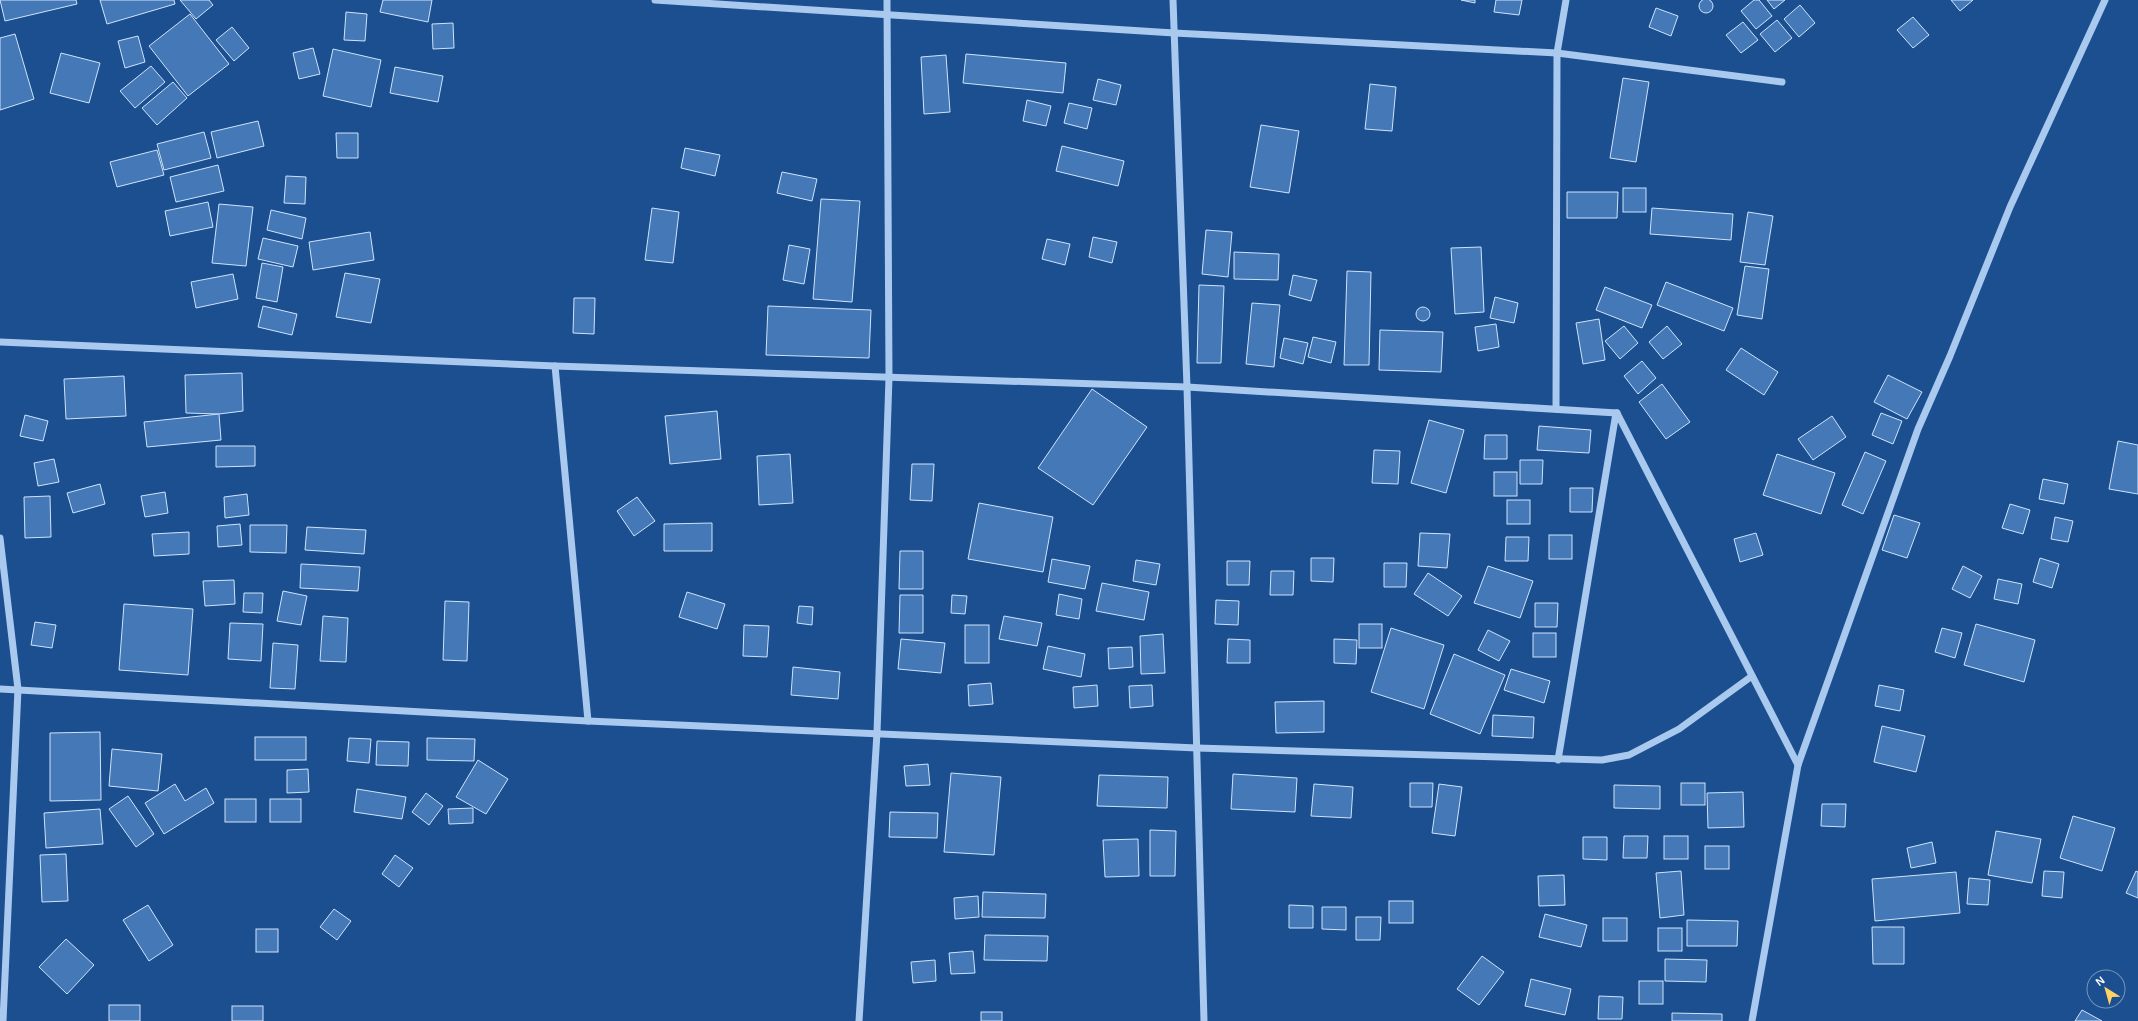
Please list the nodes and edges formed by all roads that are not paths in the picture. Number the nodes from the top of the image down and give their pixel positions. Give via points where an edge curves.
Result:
1 (655, 0) edge
2 (887, 0) edge
3 (1172, 0) edge
4 (1566, 0) edge
5 (2105, 0) edge
6 (886, 13) junction
7 (1174, 33) junction
8 (1557, 53) junction
9 (1782, 82) dead end
10 (0, 342) edge
11 (555, 366) junction
12 (889, 378) junction
13 (1187, 387) junction
14 (1556, 409) junction
15 (1616, 413) junction
16 (0, 538) edge
17 (1752, 676) junction
18 (0, 689) edge
19 (18, 689) junction
20 (588, 721) junction
21 (877, 733) junction
22 (1197, 748) junction
23 (1558, 760) junction
24 (1798, 766) junction
25 (3, 1021) edge
26 (859, 1021) edge
27 (1204, 1021) edge
28 (1752, 1021) edge

1 - 6 street
2 - 6 street
3 - 7 street
4 - 8 street
5 - 24 street via 2010,207 1918,429
6 - 7 street
6 - 12 street
7 - 8 street
7 - 13 street
8 - 9 street
8 - 14 street
10 - 11 street
11 - 12 street
11 - 20 street
12 - 13 street
12 - 21 street
13 - 14 street
13 - 22 street
14 - 15 street
15 - 17 street
15 - 23 street
16 - 19 street
17 - 23 street via 1679,729 1630,755 1602,760
17 - 24 street
18 - 19 street
19 - 20 street
19 - 25 street
20 - 21 street
21 - 22 street
21 - 26 street
22 - 23 street
22 - 27 street
24 - 28 street

